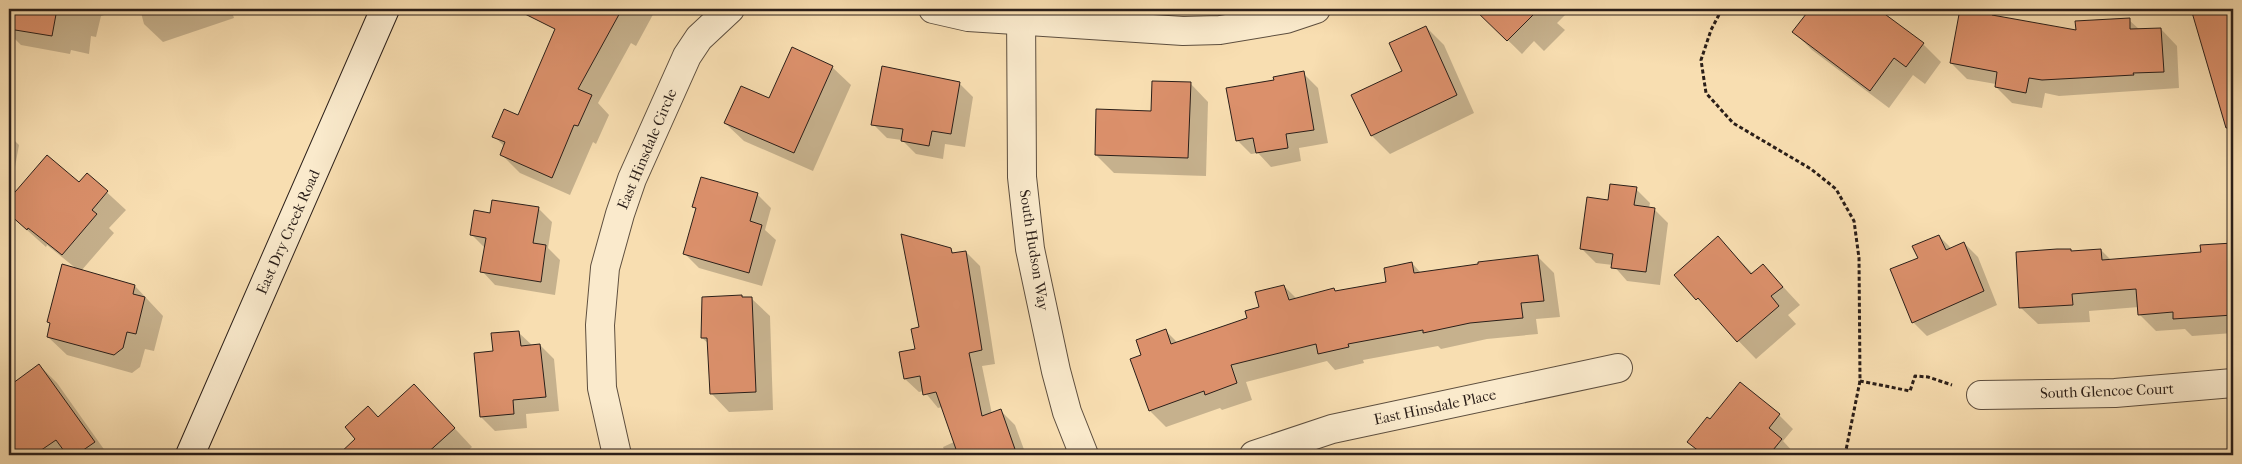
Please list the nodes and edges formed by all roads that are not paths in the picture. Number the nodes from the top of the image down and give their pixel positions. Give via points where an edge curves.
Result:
1 (386, 9) edge
2 (730, 9) edge
3 (933, 9) edge
4 (1316, 9) edge
5 (1020, 14) edge
6 (1618, 368) dead end
7 (2233, 383) edge
8 (1981, 395) road end
9 (190, 455) edge
10 (617, 455) edge
11 (1084, 455) edge
12 (1254, 455) edge

1 - 9 street, East Dry Creek Road
2 - 10 street, East Hinsdale Circle via 699,38 688,56 632,180 605,268 600,325 602,388
3 - 5 street via 968,17
4 - 5 street via 1286,19 1220,30 1192,31
5 - 11 street, South Hudson Way via 1022,178 1030,249 1056,371
6 - 12 street, East Hinsdale Place via 1332,429
7 - 8 street, South Glencoe Court via 2115,393

